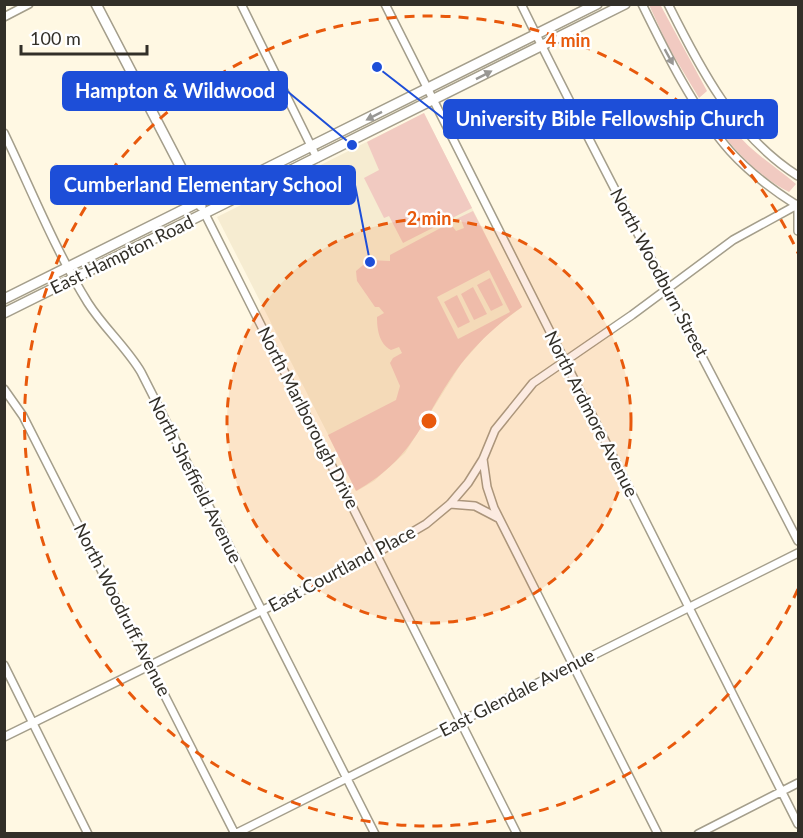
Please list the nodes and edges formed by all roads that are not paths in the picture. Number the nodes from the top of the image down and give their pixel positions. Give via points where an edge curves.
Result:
1 (29, 4) edge
2 (96, 4) edge
3 (241, 4) edge
4 (385, 4) edge
5 (521, 4) edge
6 (597, 4) edge
7 (625, 4) edge
8 (642, 4) edge
9 (668, 4) edge
10 (4, 17) edge
11 (536, 35) junction
12 (542, 46) junction
13 (426, 89) junction
14 (432, 101) junction
15 (4, 134) edge
16 (312, 147) junction
17 (317, 158) junction
18 (798, 176) edge
19 (199, 202) junction
20 (798, 205) edge
21 (205, 214) junction
22 (798, 231) edge
23 (68, 267) junction
24 (74, 279) junction
25 (668, 288) junction
26 (4, 299) edge
27 (4, 313) edge
28 (564, 360) junction
29 (4, 389) edge
30 (483, 459) junction
31 (450, 504) junction
32 (499, 518) junction
33 (798, 541) edge
34 (798, 553) edge
35 (375, 554) junction
36 (688, 608) junction
37 (262, 611) junction
38 (4, 665) edge
39 (573, 665) junction
40 (150, 666) junction
41 (460, 722) junction
42 (33, 723) junction
43 (4, 737) edge
44 (347, 778) junction
45 (798, 783) edge
46 (782, 791) junction
47 (798, 824) edge
48 (88, 834) edge
49 (235, 834) edge
50 (375, 834) edge
51 (517, 834) edge
52 (658, 834) edge
53 (698, 834) edge

1 - 10 street
2 - 19 main road, North Marlborough Drive
3 - 16 street
4 - 13 street, North Ardmore Avenue
5 - 11 street, North Woodburn Street
6 - 11 main road, East Hampton Road
7 - 12 main road, East Hampton Road
8 -> 20 street via 681,79 730,150 762,180
9 - 18 street via 697,63 746,133 776,162
11 - 12 street, North Woodburn Street
11 - 13 main road, East Hampton Road
14 -> 12 main road, East Hampton Road
12 - 25 street, North Woodburn Street
13 - 14 street, North Ardmore Avenue
13 -> 16 main road, East Hampton Road
14 - 17 main road, East Hampton Road
14 - 28 street, North Ardmore Avenue
15 - 23 street, North Sheffield Avenue
16 - 17 street
16 - 19 main road, East Hampton Road
17 - 21 main road, East Hampton Road
19 - 21 main road, North Marlborough Drive
19 - 23 main road, East Hampton Road
20 - 22 street
20 - 25 street, East Courtland Place via 733,240
21 - 24 main road, East Hampton Road
21 - 35 street, North Marlborough Drive
23 - 24 street, North Sheffield Avenue
23 - 26 main road, East Hampton Road
24 - 27 main road, East Hampton Road
24 - 37 street, North Sheffield Avenue via 141,372
25 - 28 street, East Courtland Place
25 - 33 street, North Woodburn Street
28 - 30 street, East Courtland Place via 533,383 510,409 495,430
28 - 36 street, North Ardmore Avenue
29 - 40 street, North Woodruff Avenue via 23,416
30 - 31 street, East Courtland Place
30 - 32 street via 487,487
31 - 32 street via 475,506
31 - 35 street, East Courtland Place via 426,524
32 - 39 street
34 - 36 street, East Glendale Avenue
35 - 37 street, East Courtland Place
35 - 41 street, North Marlborough Drive
36 - 39 street, East Glendale Avenue
36 - 46 street, North Ardmore Avenue
37 - 40 street, East Courtland Place
37 - 44 street, North Sheffield Avenue
38 - 42 street
39 - 41 street, East Glendale Avenue
39 - 52 street
40 - 42 street, East Courtland Place
40 - 49 street, North Woodruff Avenue
41 - 44 street, East Glendale Avenue
41 - 51 street, North Marlborough Drive
42 - 43 street, East Courtland Place
42 - 48 street
44 - 49 street, East Glendale Avenue
44 - 50 street, North Sheffield Avenue
45 - 46 street
46 - 47 street, North Ardmore Avenue
46 - 53 street

